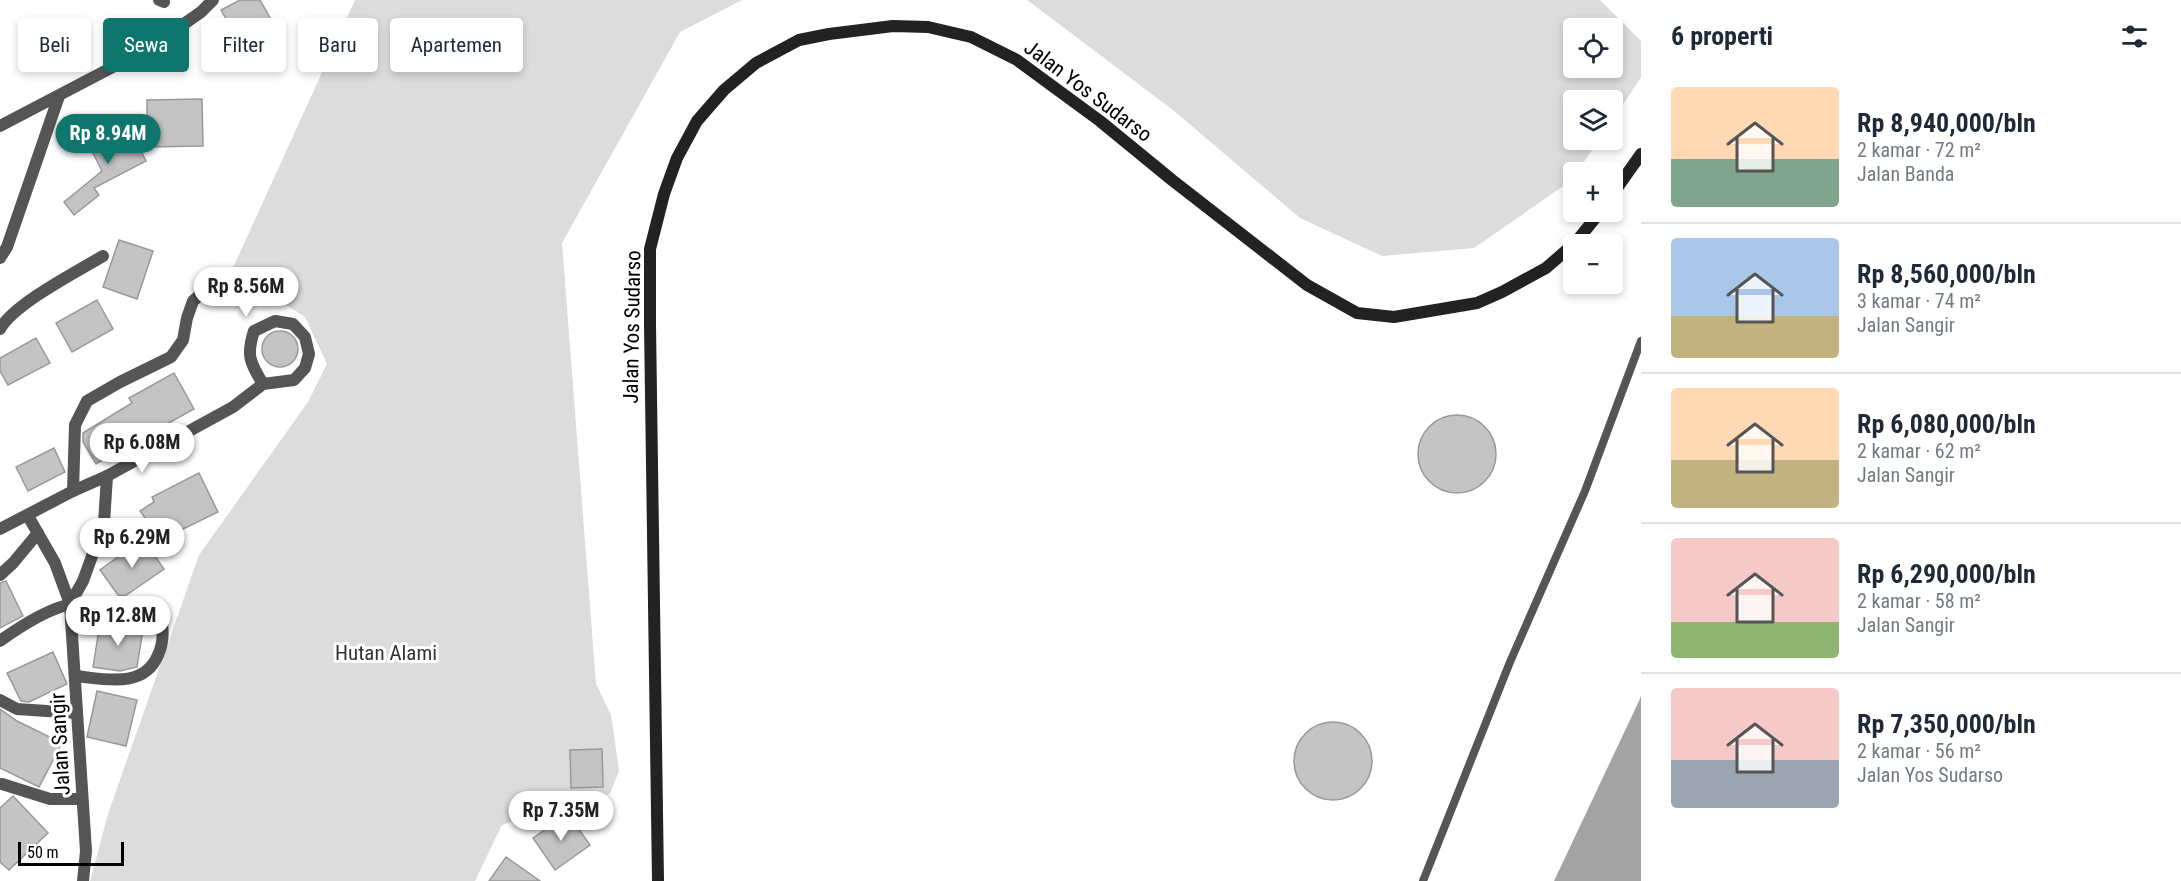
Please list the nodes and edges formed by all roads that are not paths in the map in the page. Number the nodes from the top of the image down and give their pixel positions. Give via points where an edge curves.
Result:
1 (213, 0) edge
2 (59, 96) junction
3 (0, 126) edge
4 (1641, 154) edge
5 (1623, 179) edge
6 (1592, 222) edge
7 (102, 256) dead end
8 (0, 258) edge
9 (218, 279) dead end
10 (0, 329) edge
11 (1641, 341) edge
12 (263, 384) junction
13 (107, 476) junction
14 (73, 491) junction
15 (28, 516) junction
16 (0, 529) edge
17 (38, 533) junction
18 (0, 575) edge
19 (70, 604) junction
20 (0, 641) edge
21 (76, 676) junction
22 (0, 700) edge
23 (78, 713) junction
24 (2, 784) dead end
25 (82, 799) junction
26 (83, 881) edge
27 (658, 881) edge
28 (1423, 881) edge

1 - 2 street via 151,47
2 - 3 street
2 - 8 street
4 - 5 main road
6 - 27 main road, Jalan Yos Sudarso via 1546,268 1477,303 1394,316 1358,313 1307,285 1017,60 971,37 928,27 893,26 799,40 756,63 724,90 697,121 677,158 650,249
7 - 10 street via 15,312
9 - 14 street via 194,301 183,340 171,357 87,401 75,425
11 - 28 lane via 1585,492 1510,662
12 - 12 street via 294,380 305,368 309,354 305,337 293,324 275,321 254,331 248,349 251,365
12 - 13 street via 233,407
13 - 14 street
13 - 19 street via 104,523 83,581
14 - 15 street
15 - 16 street
15 - 17 street, Jalan Sangir
17 - 18 street
17 - 19 street, Jalan Sangir via 56,563
19 - 20 street via 25,623
19 - 21 street, Jalan Sangir
19 - 21 street via 127,604 157,615 163,624 162,648 144,674 119,681
21 - 23 street, Jalan Sangir
22 - 23 street via 17,709
23 - 25 street, Jalan Sangir
24 - 25 street via 50,799
25 - 26 street, Jalan Sangir via 86,851

